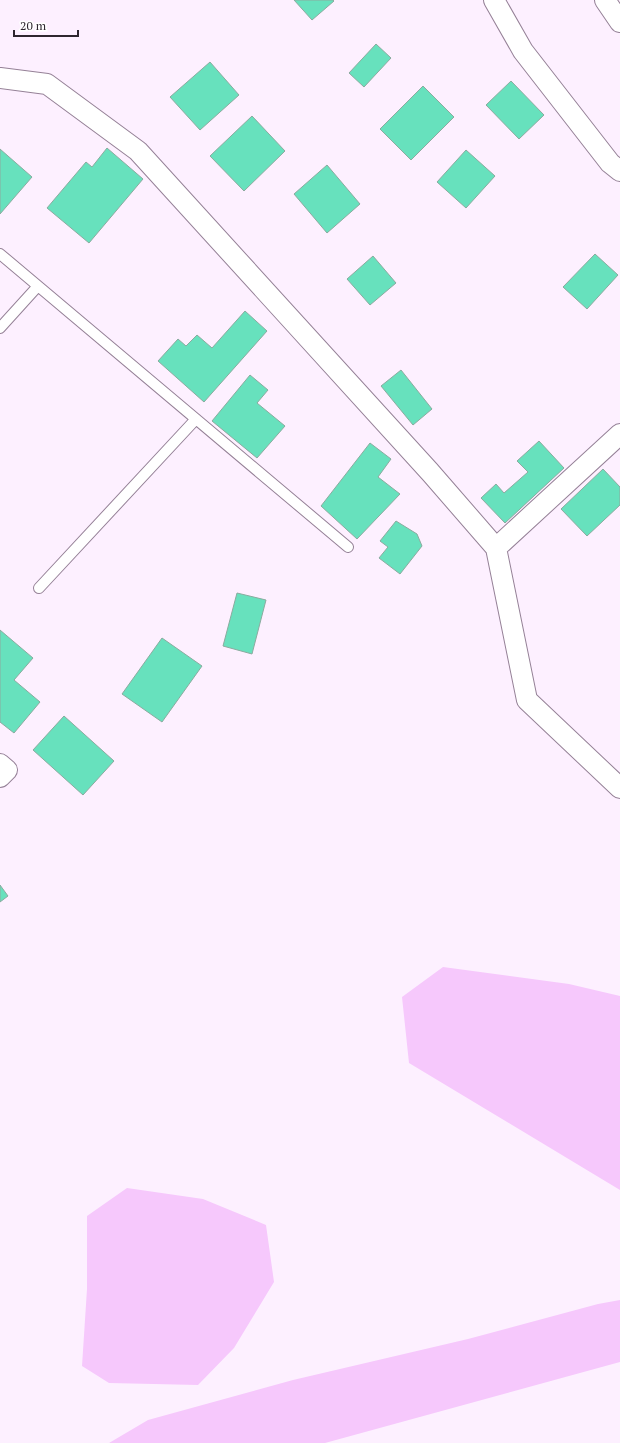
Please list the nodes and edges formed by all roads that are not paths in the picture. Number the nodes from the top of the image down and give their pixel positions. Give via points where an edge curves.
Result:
1 (494, 0) edge
2 (605, 0) edge
3 (620, 22) edge
4 (0, 78) edge
5 (620, 171) edge
6 (0, 254) edge
7 (38, 286) junction
8 (0, 328) edge
9 (196, 419) junction
10 (620, 434) edge
11 (348, 547) dead end
12 (496, 548) junction
13 (39, 588) dead end
14 (0, 764) edge
15 (0, 777) edge
16 (620, 788) edge

1 - 5 street via 523,51 610,163
2 - 3 street
4 - 12 street via 47,84 138,151
6 - 7 lane
7 - 8 lane
7 - 9 lane
9 - 11 lane
9 - 13 lane
10 - 12 street
12 - 16 street via 527,700
14 - 15 street via 7,770

